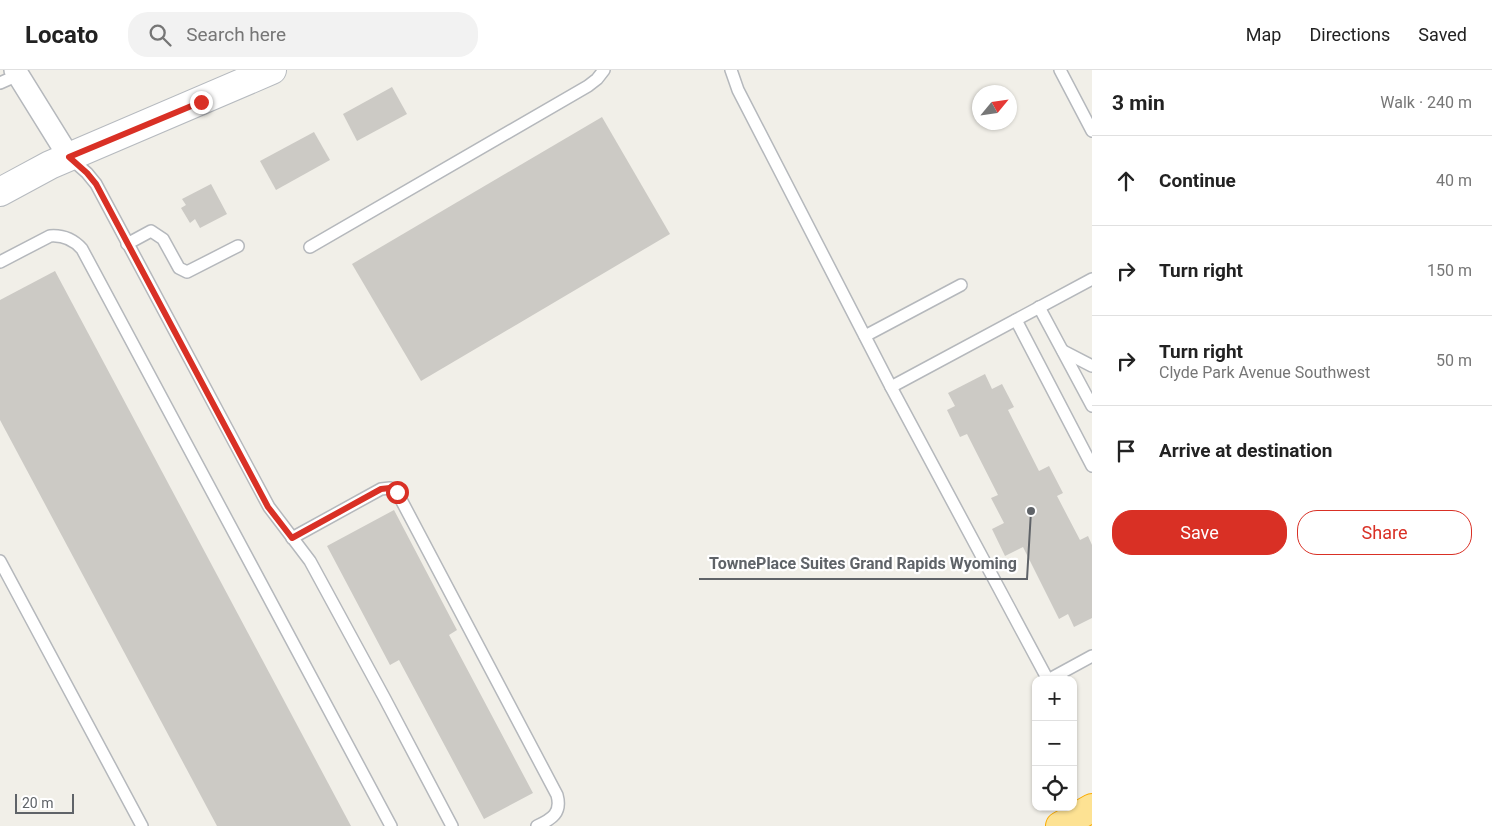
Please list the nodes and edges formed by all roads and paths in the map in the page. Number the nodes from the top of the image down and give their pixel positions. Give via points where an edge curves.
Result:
1 (272, 70) edge
2 (604, 70) edge
3 (731, 70) edge
4 (1060, 70) edge
5 (11, 76) edge
6 (1092, 131) edge
7 (69, 157) junction
8 (0, 192) edge
9 (127, 244) junction
10 (238, 246) dead end
11 (310, 247) dead end
12 (0, 262) edge
13 (1092, 279) edge
14 (961, 285) dead end
15 (1039, 307) junction
16 (1016, 320) junction
17 (865, 336) junction
18 (1063, 352) junction
19 (1092, 366) edge
20 (892, 387) junction
21 (1092, 406) edge
22 (1092, 466) edge
23 (292, 538) junction
24 (0, 561) edge
25 (1092, 656) edge
26 (1046, 676) edge
27 (1055, 676) edge
28 (1092, 808) edge
29 (142, 826) edge
30 (391, 826) edge
31 (452, 826) edge
32 (537, 826) edge
33 (1060, 826) edge

1 - 7 main road
2 - 11 lane via 588,86
3 - 17 lane via 738,90
4 - 6 lane
5 - 7 street
7 - 8 main road
7 - 9 lane via 96,184
9 - 10 lane via 151,231 163,239 179,268 187,272
9 - 23 lane via 268,507
12 - 30 lane via 50,236 69,239 82,249
13 - 15 lane
14 - 17 lane
15 - 16 lane
15 - 18 lane
16 - 20 lane
16 - 22 lane
17 - 20 lane
18 - 19 lane
18 - 21 lane
20 - 26 lane
23 - 31 lane via 310,561
23 - 32 lane via 381,489 390,488 397,492 557,795 559,803 555,814
24 - 29 lane
25 - 27 lane
28 - 33 highway

